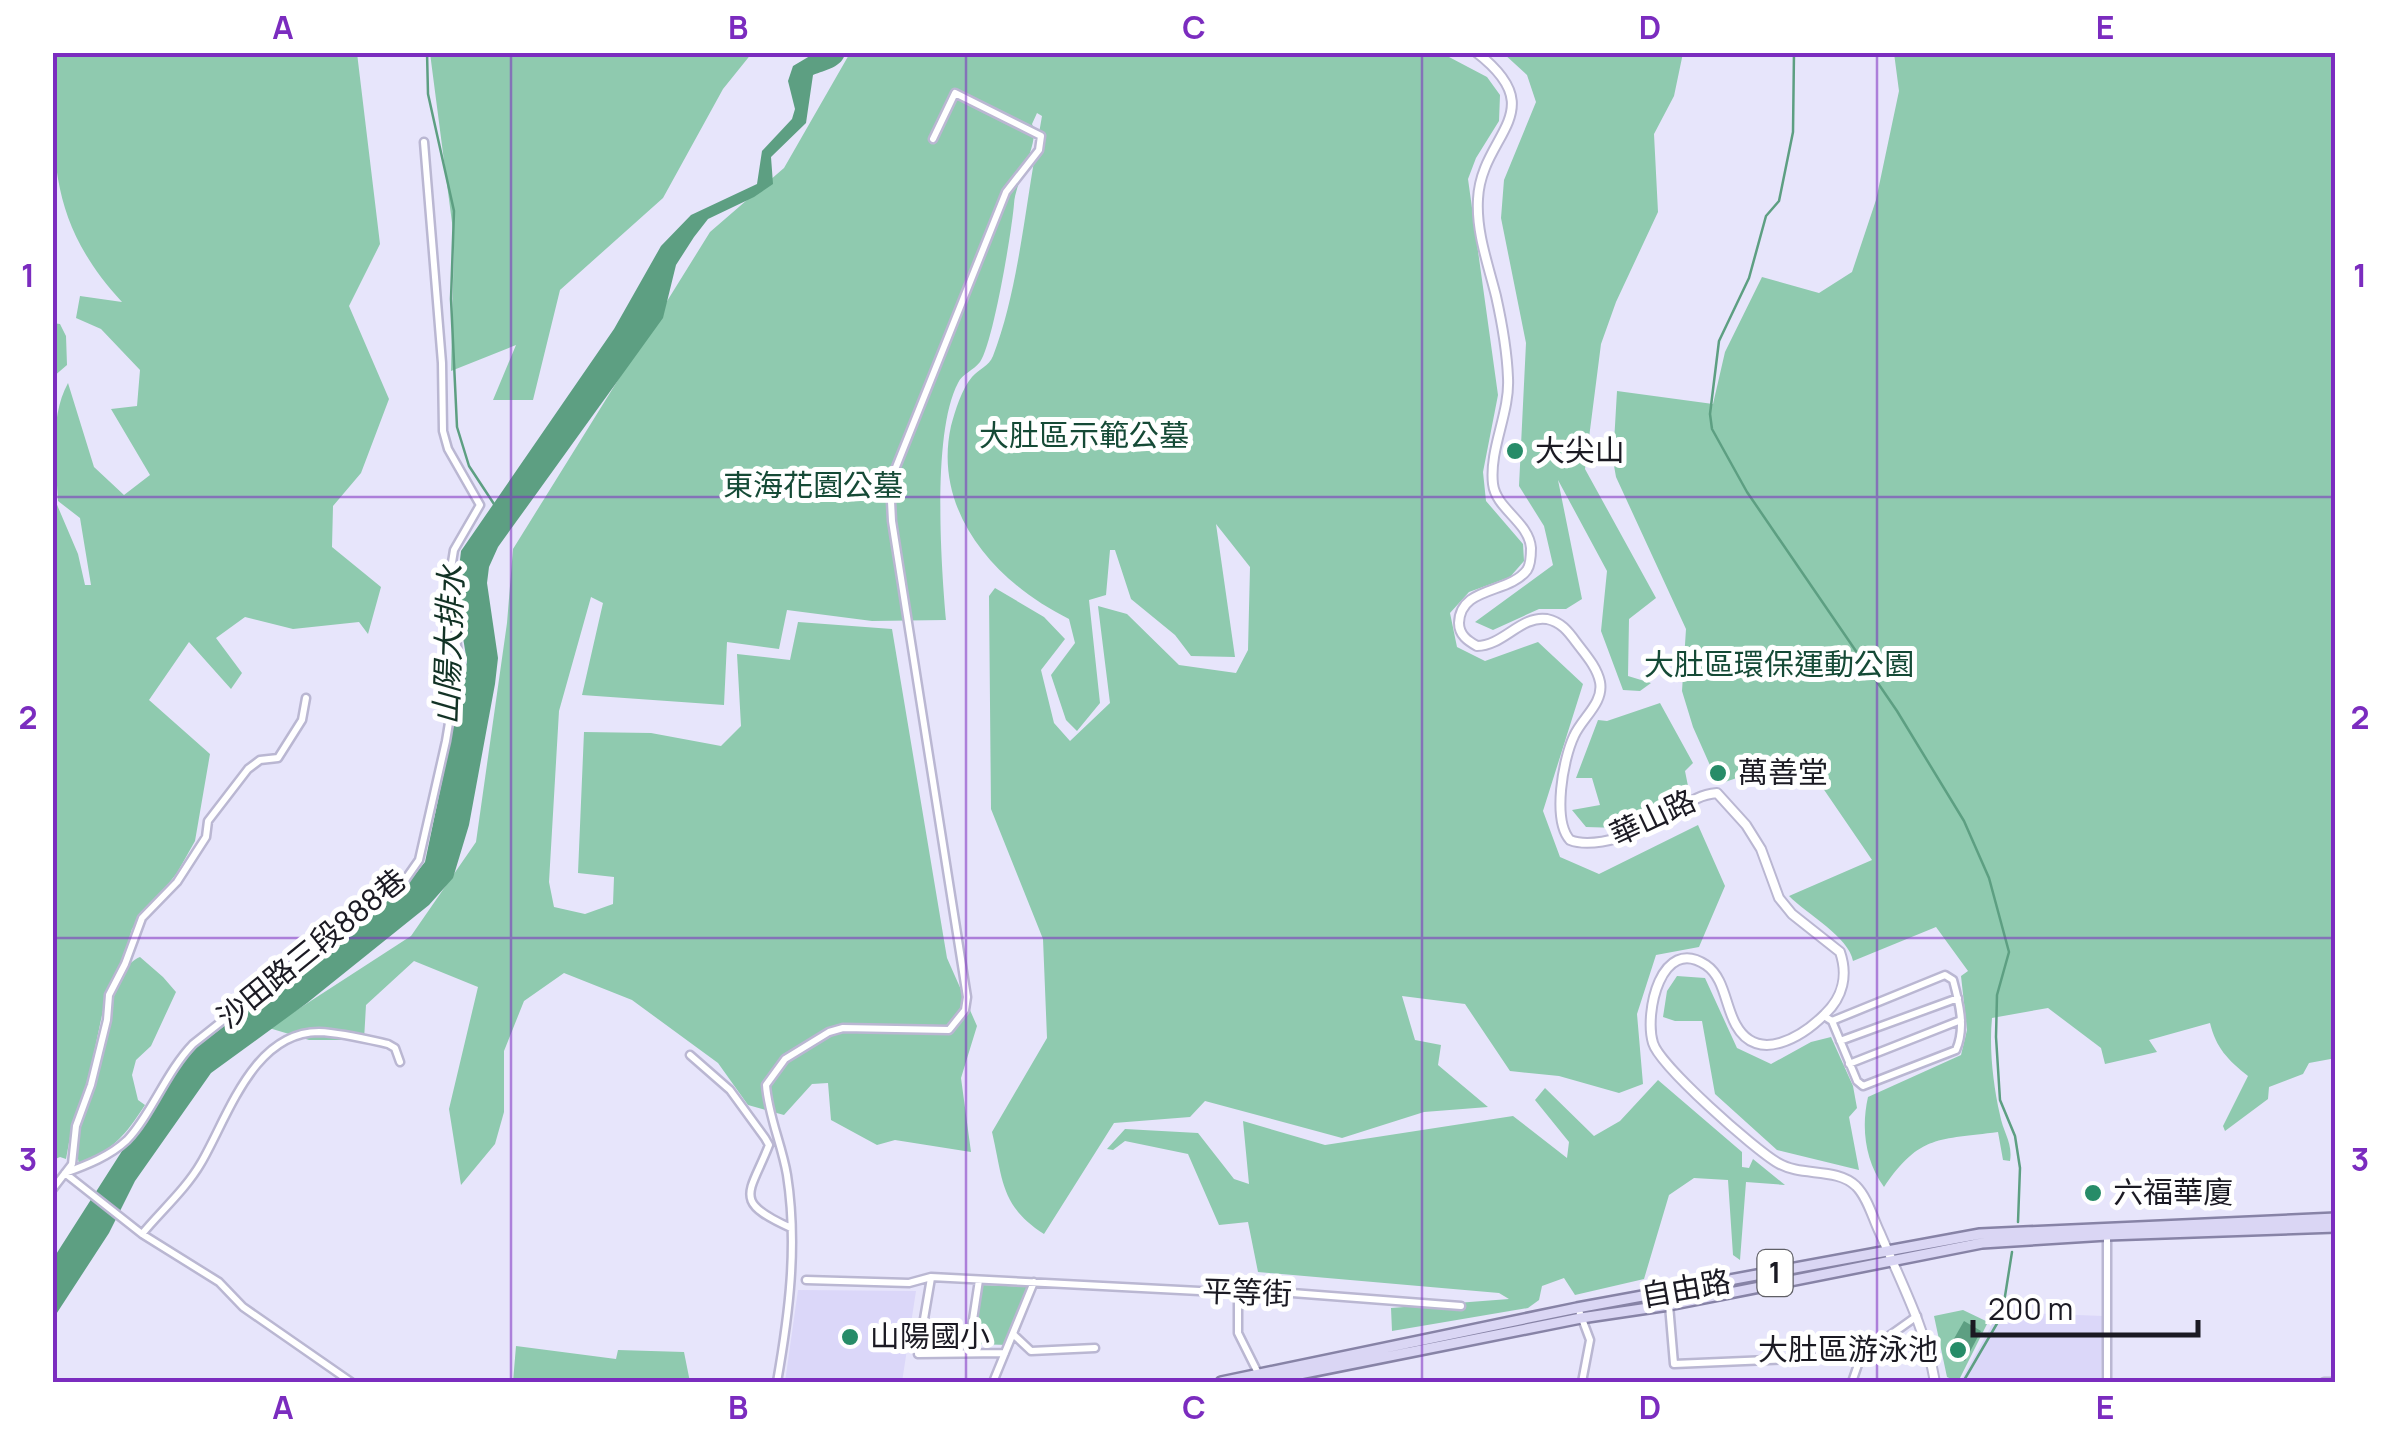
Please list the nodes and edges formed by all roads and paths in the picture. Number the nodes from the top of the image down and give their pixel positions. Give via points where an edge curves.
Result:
1 (1476, 52) edge
2 (932, 138) dead end
3 (424, 142) dead end
4 (306, 698) dead end
5 (1958, 998) junction
6 (1828, 1018) junction
7 (1961, 1020) junction
8 (1840, 1041) junction
9 (690, 1055) dead end
10 (400, 1062) dead end
11 (1849, 1064) junction
12 (66, 1174) junction
13 (52, 1190) edge
14 (2336, 1218) edge
15 (2336, 1227) edge
16 (792, 1229) junction
17 (2106, 1231) junction
18 (142, 1234) junction
19 (1890, 1256) junction
20 (931, 1277) junction
21 (806, 1280) dead end
22 (979, 1280) junction
23 (1034, 1282) junction
24 (1238, 1293) junction
25 (1669, 1305) junction
26 (1461, 1306) dead end
27 (1580, 1313) junction
28 (1916, 1316) junction
29 (1013, 1334) junction
30 (1095, 1348) dead end
31 (1005, 1353) junction
32 (968, 1354) junction
33 (1862, 1356) junction
34 (1259, 1378) edge
35 (351, 1382) edge
36 (777, 1382) edge
37 (993, 1382) edge
38 (1220, 1382) edge
39 (1582, 1382) edge
40 (1852, 1382) edge
41 (1934, 1382) edge
42 (2106, 1382) edge
43 (2324, 1382) edge
44 (2336, 1382) edge

1 - 6 street, 華山路 via 1502,76 1512,100 1478,203 1509,383 1493,483 1531,550 1518,578 1463,608 1461,632 1477,646 1489,646 1532,620 1564,627 1600,680 1600,694 1572,740 1559,812 1565,834 1594,844 1717,793 1746,825 1792,914 1840,952 1844,983
2 - 16 street via 955,93 1040,136 1039,150 1006,192 890,482 967,996 949,1030 843,1028 779,1064 766,1086
3 - 12 street, 沙田路三段888巷 via 443,431 480,505 454,550 449,581 459,662 419,860 405,880 193,1044 128,1139
4 - 12 street via 302,720 278,758 248,769 208,821 206,837 177,882 142,918 108,995
5 - 6 street via 1953,980 1944,975
5 - 7 street
5 - 8 street
6 - 8 street
6 - 19 street via 1779,1045 1754,1041 1735,1025 1717,975 1683,960 1659,978 1650,1029 1659,1057 1778,1164 1855,1184
7 - 11 street
7 - 11 street via 1956,1050 1863,1086
8 - 11 street
9 - 16 street via 730,1090 765,1138 769,1145 750,1198 758,1211
10 - 18 street via 388,1044 321,1032 271,1051 232,1102 200,1166
12 - 13 street, 沙田路三段888巷
12 - 18 street
14 - 17 main road, 自由路 / 1
15 - 17 main road, 自由路 / 1
16 - 36 street via 790,1303
17 - 19 main road, 自由路 / 1
17 - 42 street
18 - 35 street
19 - 25 main road, 自由路 / 1
19 - 27 main road, 自由路 / 1
19 - 28 street
20 - 21 street, 平等街 via 909,1283
20 - 22 street, 平等街
20 - 32 street via 918,1354
22 - 23 street, 平等街
22 - 32 street
23 - 24 street, 平等街
23 - 29 street
24 - 26 street, 平等街
24 - 34 street via 1238,1333
25 - 27 main road, 自由路 / 1
25 - 33 street via 1674,1364
27 - 34 main road, 自由路 / 1
27 - 39 street via 1590,1340
28 - 33 street
28 - 41 street
29 - 30 street via 1031,1351
29 - 31 street
31 - 32 street
31 - 37 street
33 - 40 street
34 - 38 main road, 自由路 / 1
43 - 44 street

